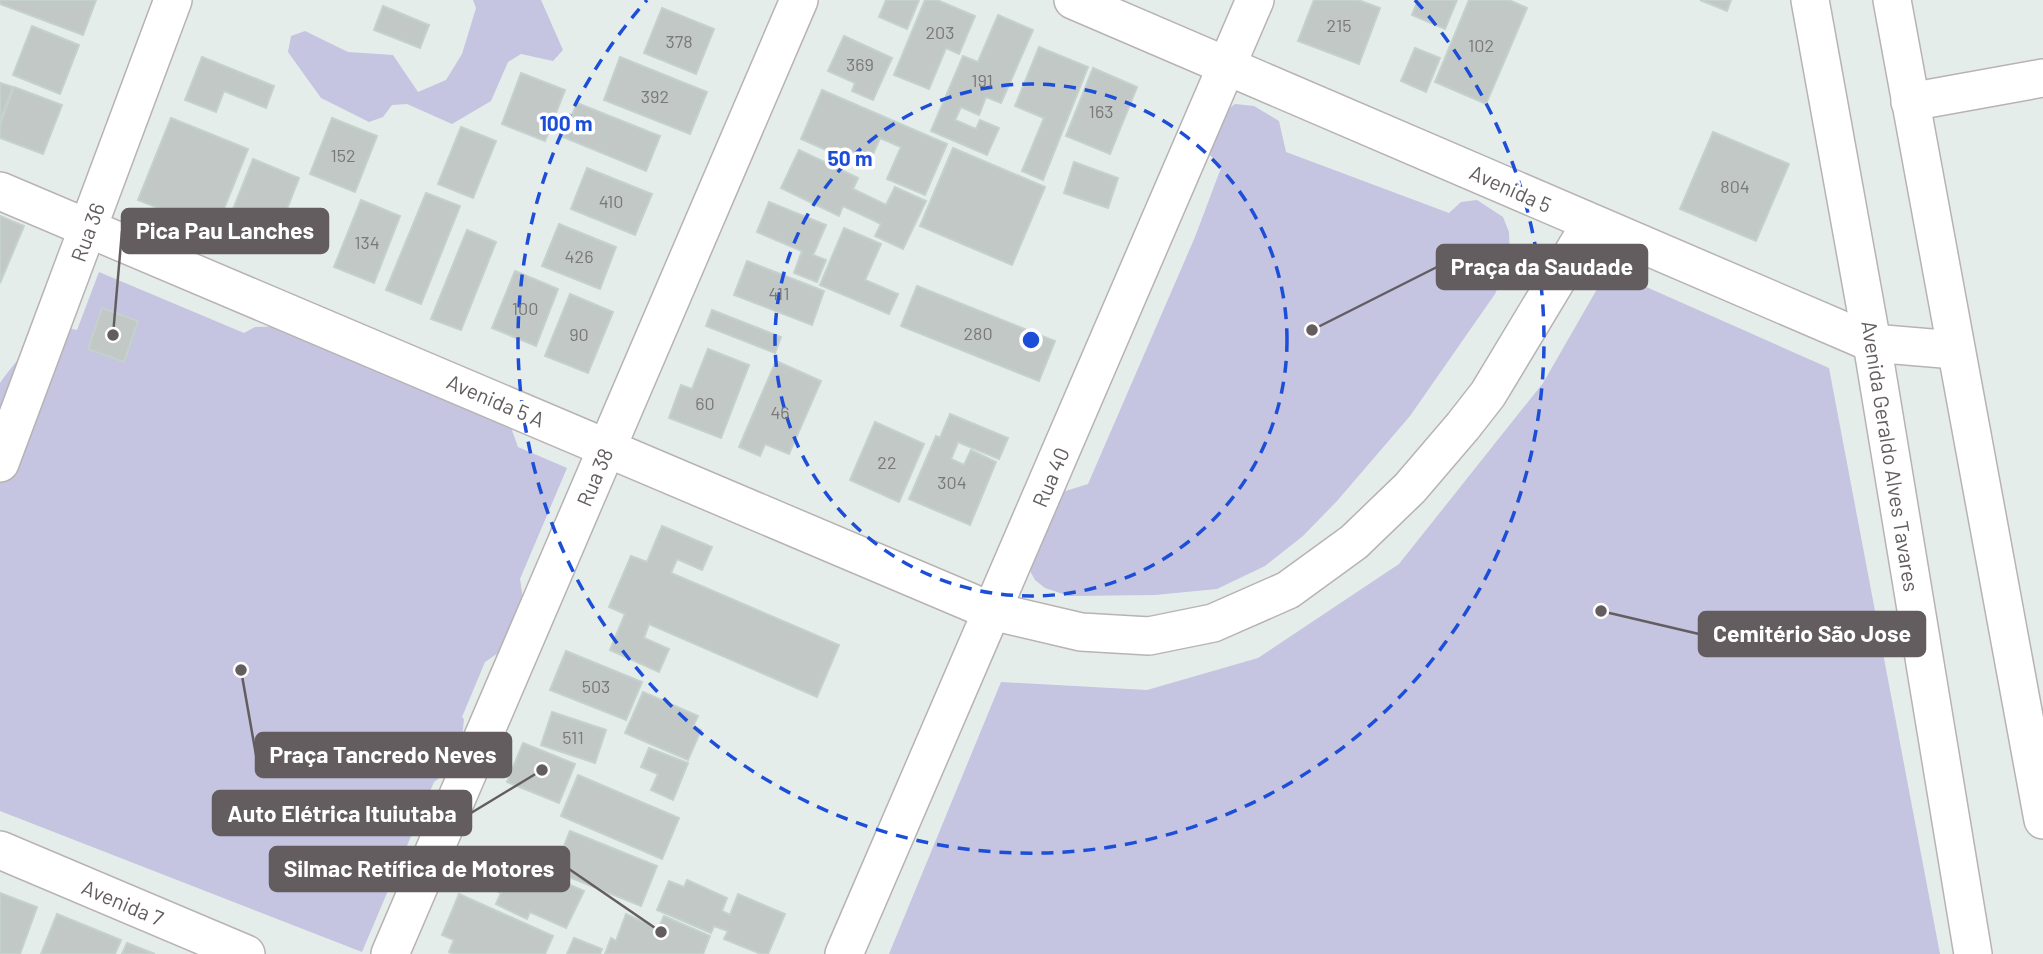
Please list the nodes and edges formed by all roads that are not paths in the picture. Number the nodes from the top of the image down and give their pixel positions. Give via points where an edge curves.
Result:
1 (173, 0) edge
2 (799, 0) edge
3 (1073, 0) edge
4 (1255, 0) edge
5 (1810, 0) edge
6 (1892, 0) edge
7 (1227, 66) junction
8 (2043, 78) edge
9 (1910, 102) junction
10 (0, 191) edge
11 (1591, 223) junction
12 (88, 227) junction
13 (1872, 343) junction
14 (1955, 350) junction
15 (607, 447) junction
16 (0, 463) edge
17 (991, 611) junction
18 (2043, 820) edge
19 (0, 850) edge
20 (246, 954) edge
21 (390, 954) edge
22 (844, 954) edge
23 (1973, 954) edge

1 - 12 street, Rua 36
2 - 15 street, Rua 38
3 - 7 street, Avenida 5
4 - 7 street, Rua 40
5 - 13 street, Avenida Geraldo Alves Tavares
6 - 9 street
7 - 11 street, Avenida 5
7 - 17 street, Rua 40
8 - 9 street
9 - 14 street
10 - 12 street, Avenida 5 A
11 - 13 street, Avenida 5
11 - 17 street, Avenida 5 A via 1488,394 1463,426 1410,488 1354,542 1288,590 1213,623 1149,636 1081,632
12 - 15 street, Avenida 5 A
12 - 16 street, Rua 36
13 - 14 street, Avenida 5
13 - 23 street, Avenida Geraldo Alves Tavares
14 - 18 street
15 - 17 street, Avenida 5 A
15 - 21 street, Rua 38
17 - 22 street, Rua 40
19 - 20 street, Avenida 7

